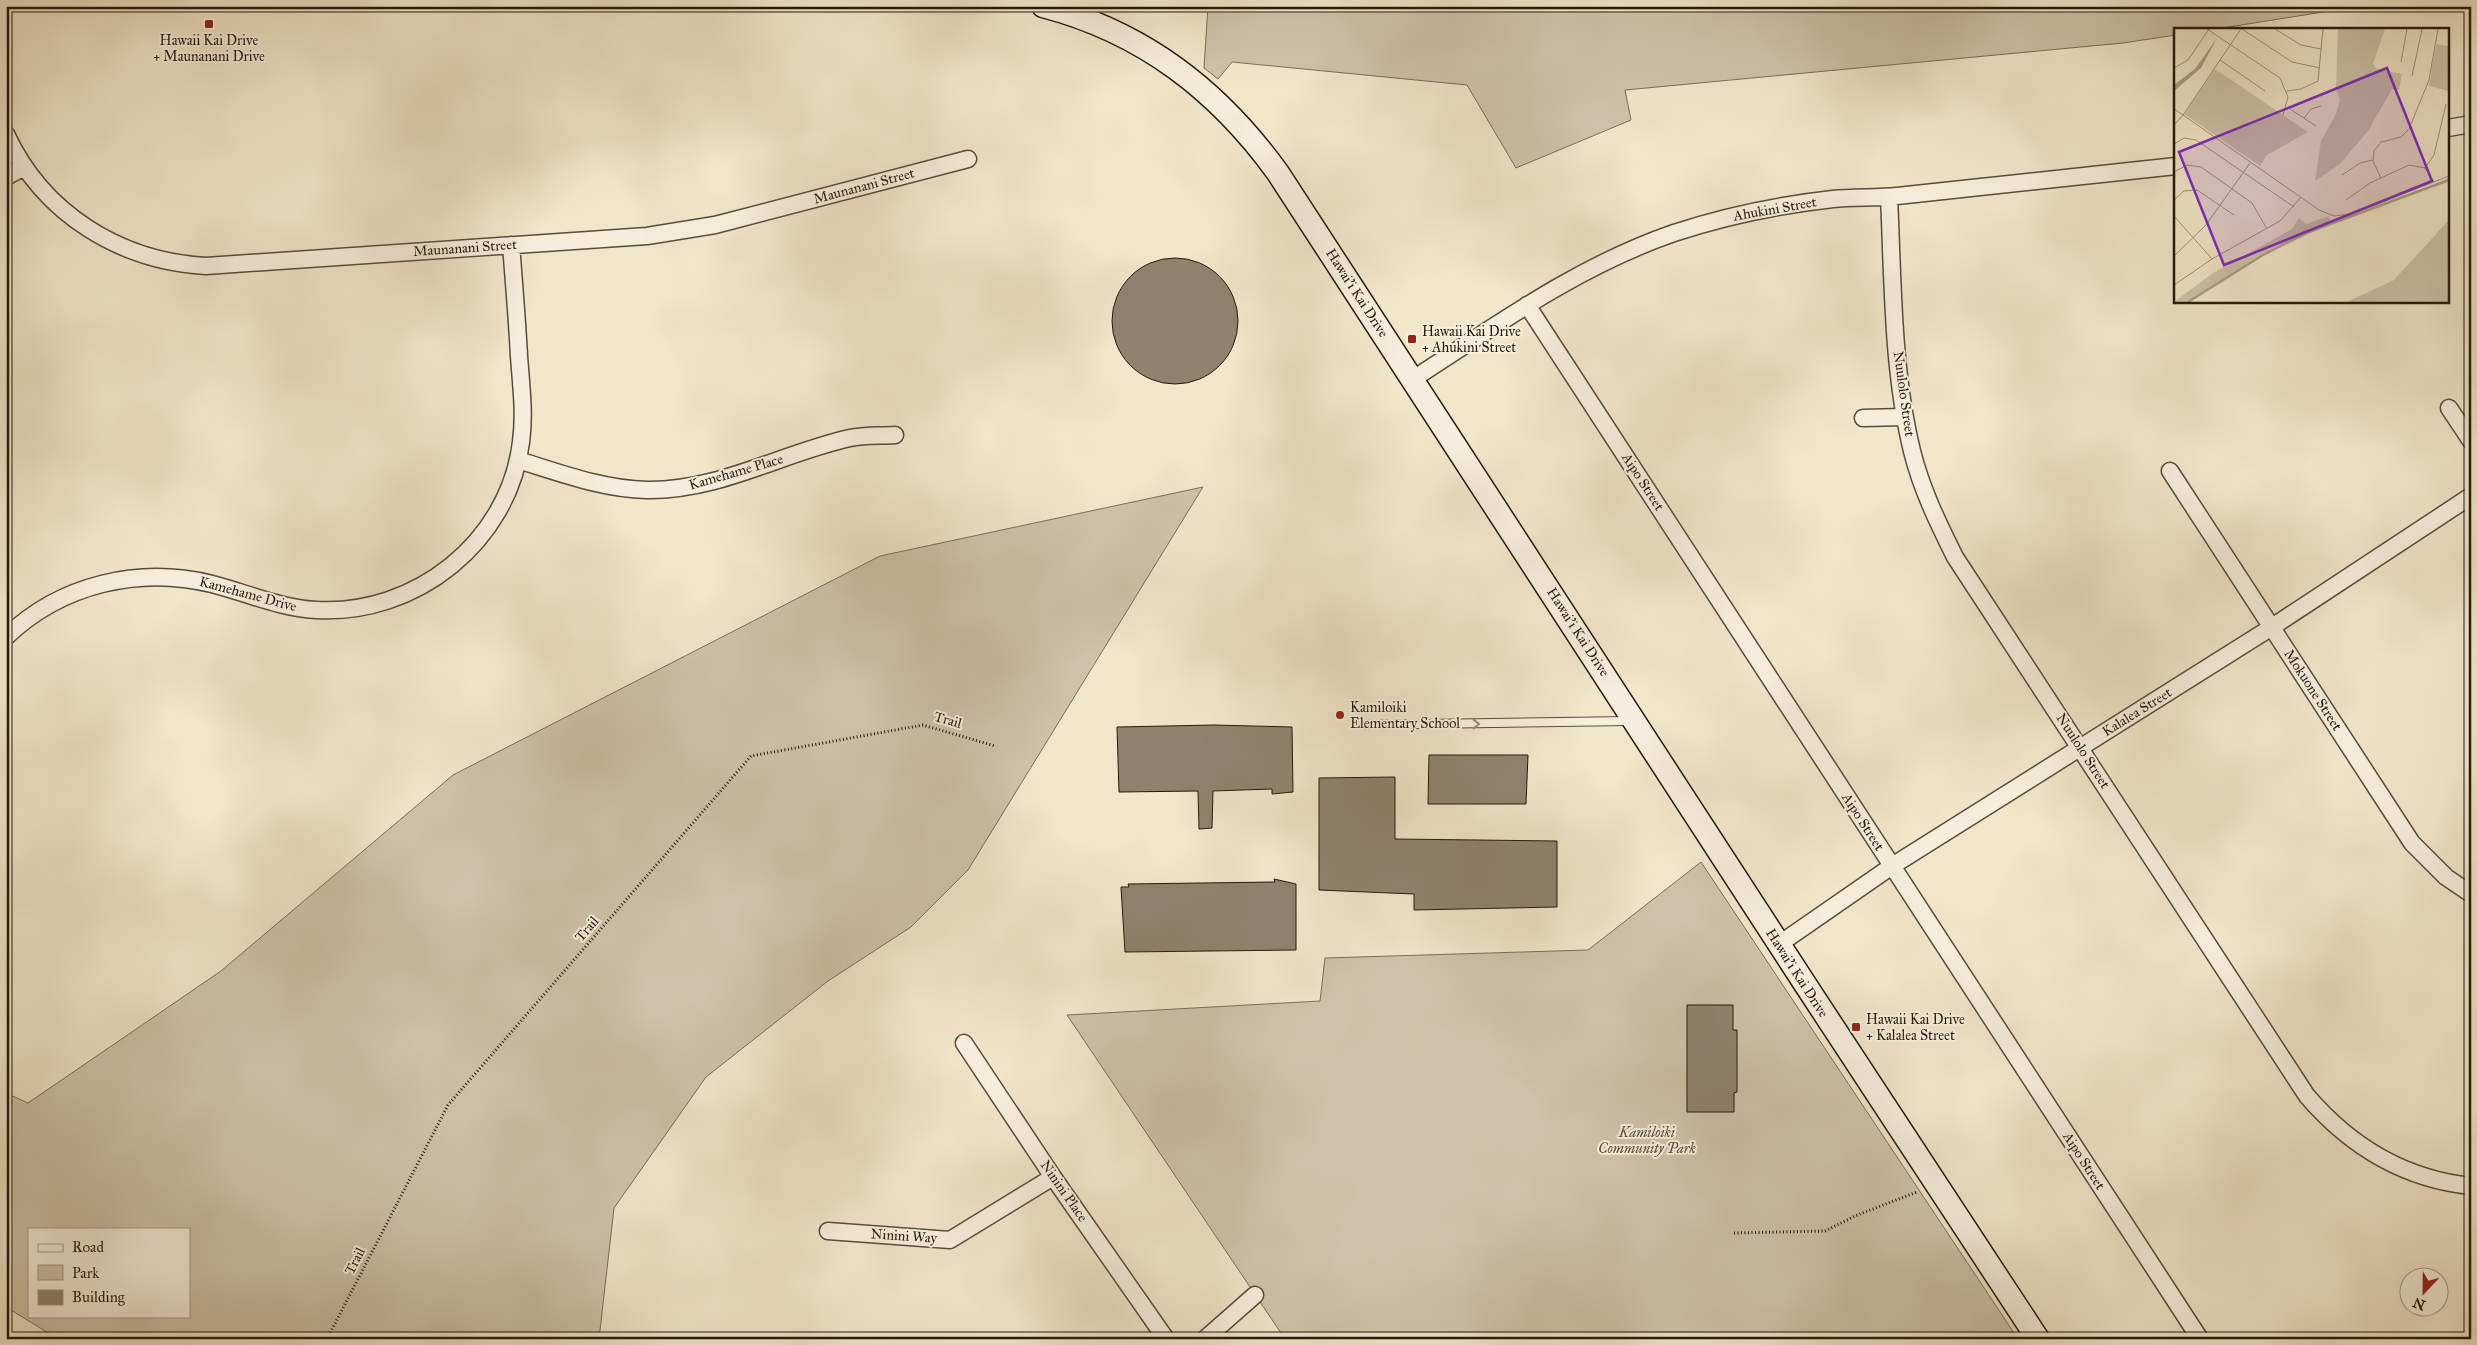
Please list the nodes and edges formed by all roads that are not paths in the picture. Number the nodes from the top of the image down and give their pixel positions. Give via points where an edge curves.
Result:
1 (1043, 6) edge
2 (2471, 124) edge
3 (2450, 128) edge
4 (6, 134) edge
5 (968, 159) dead end
6 (2174, 166) edge
7 (24, 168) junction
8 (6, 177) edge
9 (1889, 197) junction
10 (511, 245) junction
11 (1527, 304) junction
12 (1413, 380) junction
13 (2449, 408) dead end
14 (1904, 417) junction
15 (1863, 418) dead end
16 (895, 435) dead end
17 (2471, 441) edge
18 (518, 460) junction
19 (2170, 471) dead end
20 (2471, 496) edge
21 (2272, 627) junction
22 (6, 637) edge
23 (1636, 721) junction
24 (1357, 725) dead end
25 (2081, 748) junction
26 (1892, 866) junction
27 (2471, 894) edge
28 (1778, 945) junction
29 (964, 1042) dead end
30 (1053, 1177) junction
31 (2471, 1186) edge
32 (828, 1231) dead end
33 (1255, 1295) dead end
34 (1166, 1339) edge
35 (1205, 1339) edge
36 (2038, 1339) edge
37 (2200, 1339) edge

1 - 12 main road, Hawai’i Kai Drive via 1092,22 1154,53 1234,117 1278,172
2 - 3 street
4 - 7 street, Maunanani Street
5 - 10 street, Maunanani Street via 681,231
6 - 9 street, Ahukini Street
7 - 8 street
7 - 10 street, Maunanani Street via 55,203 84,227 116,245 169,262 206,266
9 - 11 street, Ahukini Street via 1834,199 1780,206 1674,233 1623,253
9 - 14 street, Nuulolo Street
10 - 18 street, Kamehame Drive via 523,411
11 - 12 street, Ahukini Street
11 - 26 street, Aipo Street
12 - 23 main road, Hawai’i Kai Drive
13 - 17 street
14 - 15 street
14 - 25 street, Nuulolo Street via 1924,489 1955,557
16 - 18 street, Kamehame Place via 851,438 708,483 668,489 608,486
18 - 22 street, Kamehame Drive via 499,509 480,537 444,573 399,597 358,608 316,610 282,605 197,581 142,577 105,583 70,594 38,612
19 - 21 street, Mokuone Street
20 - 21 street, Kalalea Street
21 - 25 street, Kalalea Street
21 - 27 street, Mokuone Street via 2412,844 2446,878
24 -> 23 lane
23 - 28 main road, Hawai’i Kai Drive
25 - 26 street, Kalalea Street
25 - 31 street, Nuulolo Street via 2320,1111 2350,1138 2383,1160 2420,1176
26 - 28 street, Kalalea Street
26 - 37 street, Aipo Street
28 - 36 main road, Hawai’i Kai Drive
29 - 30 street, Ninini Place
30 - 32 street, Ninini Way via 950,1240
30 - 34 street, Ninini Place
33 - 35 street

